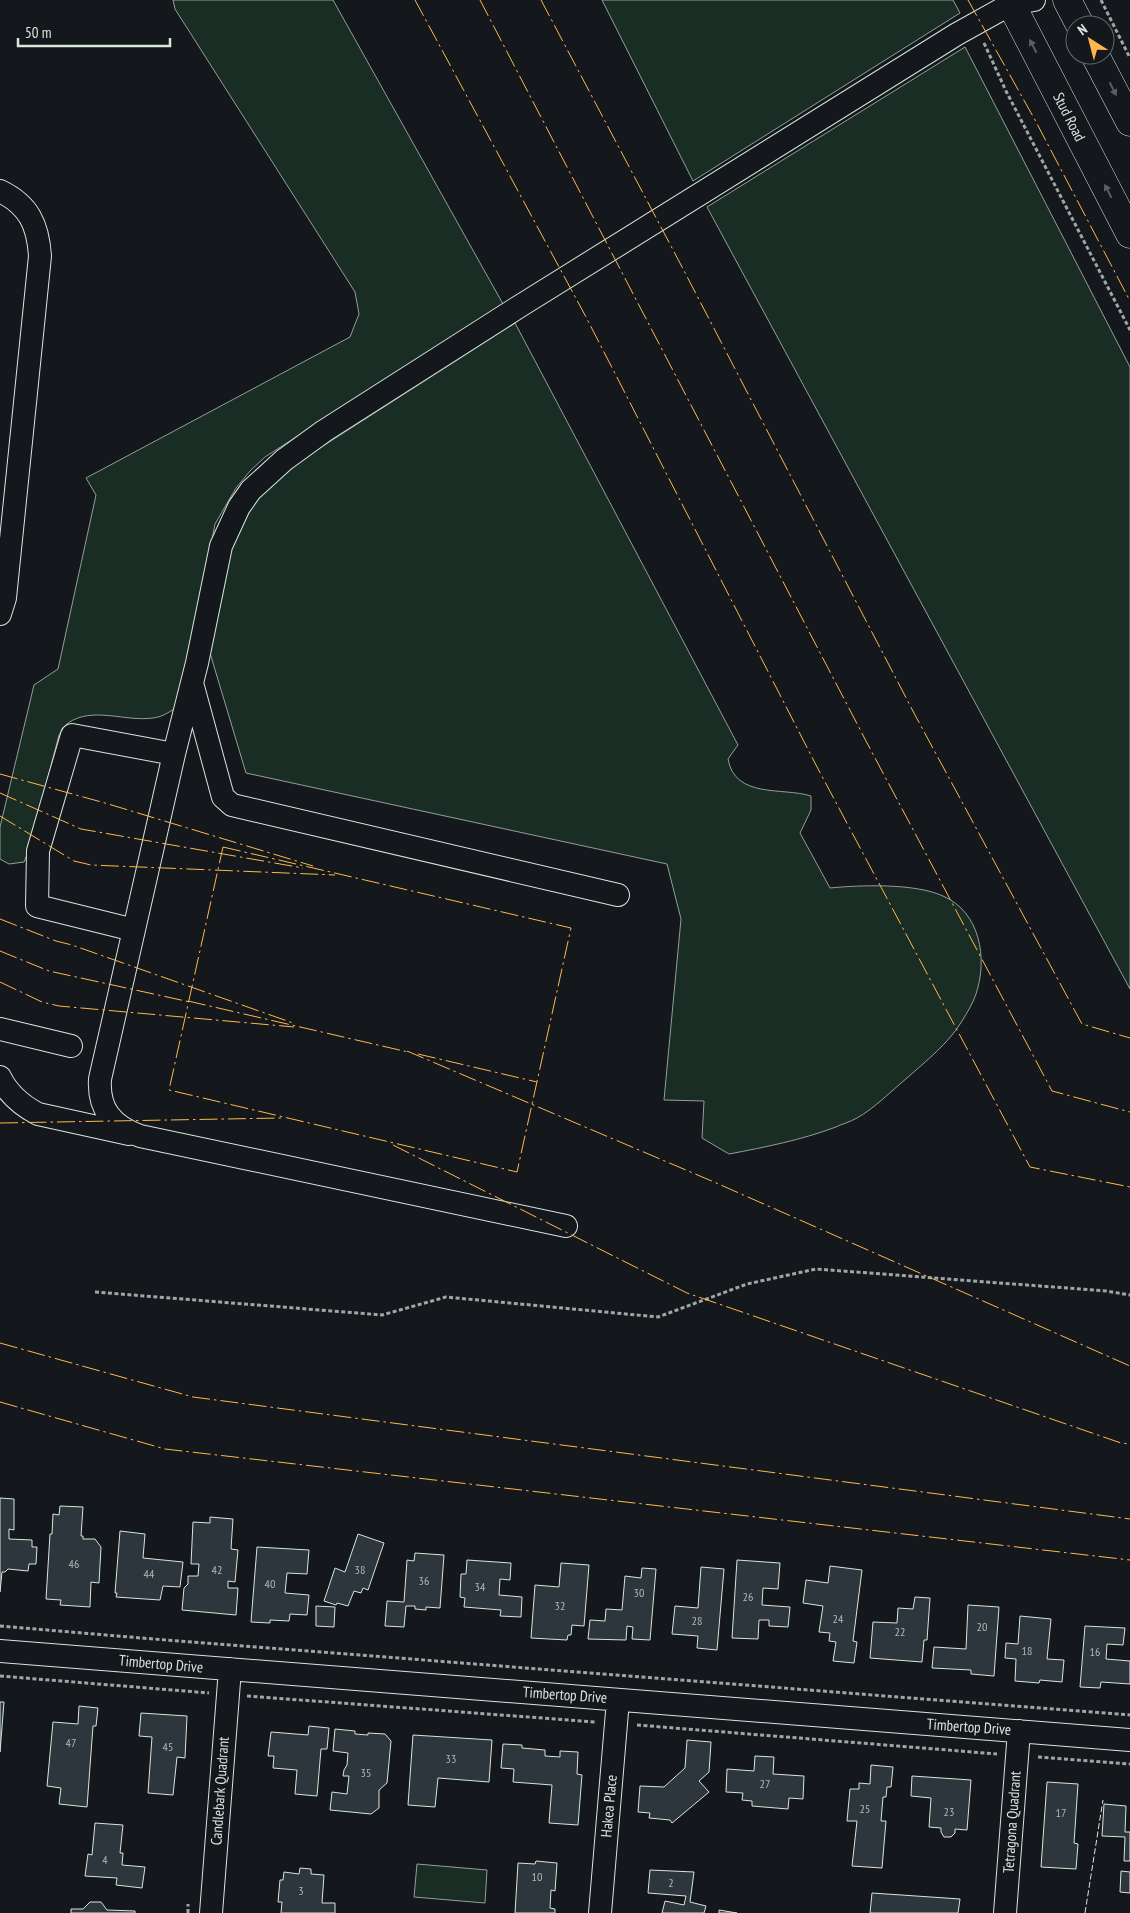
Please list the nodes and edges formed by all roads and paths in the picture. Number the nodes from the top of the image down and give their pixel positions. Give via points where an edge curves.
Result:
1 (1067, 0) edge
2 (1101, 0) edge
3 (1018, 1) edge
4 (1075, 15) edge
5 (975, 24) junction
6 (1130, 58) edge
7 (1100, 65) edge
8 (1130, 122) edge
9 (0, 191) edge
10 (1130, 234) edge
11 (1130, 330) edge
12 (0, 614) edge
13 (192, 682) junction
14 (174, 754) junction
15 (618, 895) dead end
16 (134, 930) junction
17 (0, 1029) edge
18 (71, 1046) dead end
19 (0, 1077) edge
20 (140, 1136) junction
21 (566, 1226) dead end
22 (95, 1292) dead end
23 (1130, 1295) edge
24 (0, 1626) edge
25 (0, 1651) edge
26 (230, 1670) junction
27 (0, 1676) edge
28 (215, 1693) dead end
29 (242, 1695) dead end
30 (618, 1700) junction
31 (1130, 1715) edge
32 (601, 1722) dead end
33 (631, 1724) dead end
34 (1019, 1731) junction
35 (1130, 1740) edge
36 (1003, 1754) dead end
37 (1035, 1756) dead end
38 (1130, 1764) edge
39 (211, 1913) edge
40 (600, 1913) edge
41 (1005, 1913) edge

1 - 4 highway
2 - 6 path
3 - 5 street
10 -> 3 highway, Stud Road
5 - 11 path via 1006,91
5 - 13 street via 520,306 284,460 252,490 229,526 221,546
7 -> 8 highway
9 - 12 street via 19,203 31,219 39,234 40,256 5,598
13 - 14 street
13 - 15 street via 223,797 232,805
14 - 16 street
14 - 16 street via 72,735 38,851 37,906
16 - 20 street via 99,1094 103,1107 115,1122
17 - 18 street
19 - 20 street via 8,1093 38,1114
20 - 21 street
22 - 23 path via 382,1315 446,1296 658,1317 747,1284 816,1269
24 - 31 path
25 - 26 street, Timbertop Drive
26 - 30 street, Timbertop Drive
26 - 39 street, Candlebark Quadrant
27 - 28 path
29 - 32 path
30 - 34 street, Timbertop Drive
30 - 40 street, Hakea Place
33 - 36 path
34 - 35 street, Timbertop Drive
34 - 41 street, Tetragona Quadrant
37 - 38 path

